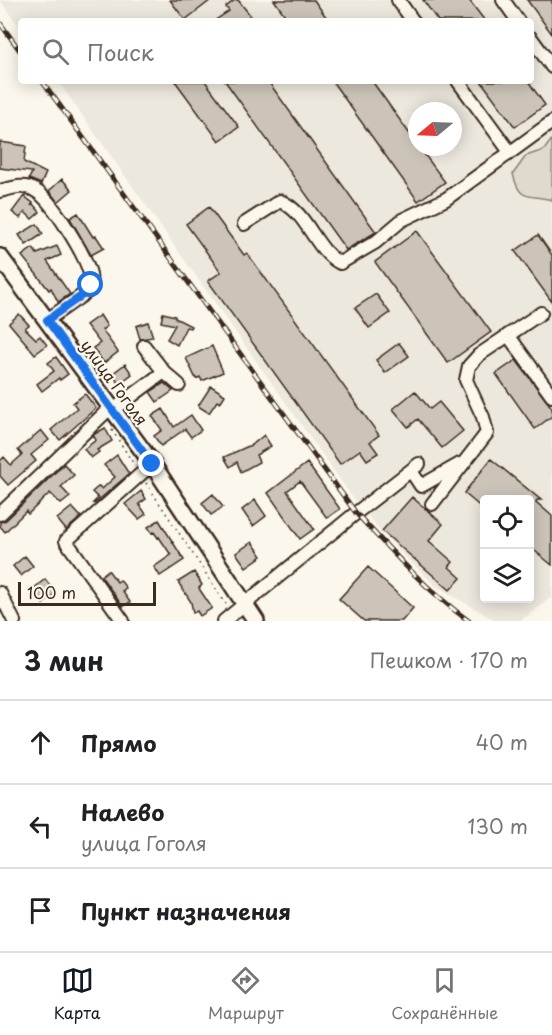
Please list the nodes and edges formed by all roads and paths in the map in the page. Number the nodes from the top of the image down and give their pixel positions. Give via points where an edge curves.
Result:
1 (398, 0) edge
2 (503, 0) edge
3 (411, 18) edge
4 (516, 18) edge
5 (534, 42) edge
6 (552, 67) edge
7 (460, 84) edge
8 (552, 122) edge
9 (510, 152) junction
10 (0, 191) edge
11 (244, 224) dead end
12 (0, 257) edge
13 (541, 313) dead end
14 (47, 320) junction
15 (508, 335) junction
16 (144, 346) dead end
17 (164, 372) junction
18 (179, 385) dead end
19 (552, 396) edge
20 (109, 410) junction
21 (466, 460) junction
22 (152, 464) junction
23 (140, 474) junction
24 (432, 504) dead end
25 (0, 514) edge
26 (2, 597) edge
27 (244, 603) junction
28 (228, 617) edge
29 (14, 621) edge
30 (123, 621) edge
31 (256, 621) edge

1 - 3 street
2 - 4 street
5 - 6 street
7 - 9 street
8 - 9 street
9 - 11 street via 446,199 402,220 376,242 340,263 331,258 286,203 280,201
10 - 14 street via 20,186 37,191 57,214 89,272 91,285 87,292
12 - 14 main road, улица Гоголя
13 - 15 street
14 - 20 main road, улица Гоголя
15 - 19 street
15 - 21 street via 469,366 466,380 488,433
16 - 17 street
17 - 18 street
17 - 20 street
20 - 22 main road, улица Гоголя
20 - 23 path
20 - 25 street
21 - 24 street
21 - 27 street via 421,486 415,468
22 - 23 street
22 - 27 main road, улица Гоголя
23 - 28 path
23 - 30 street via 66,541
26 - 29 street
27 - 28 street
27 - 31 main road, улица Гоголя

